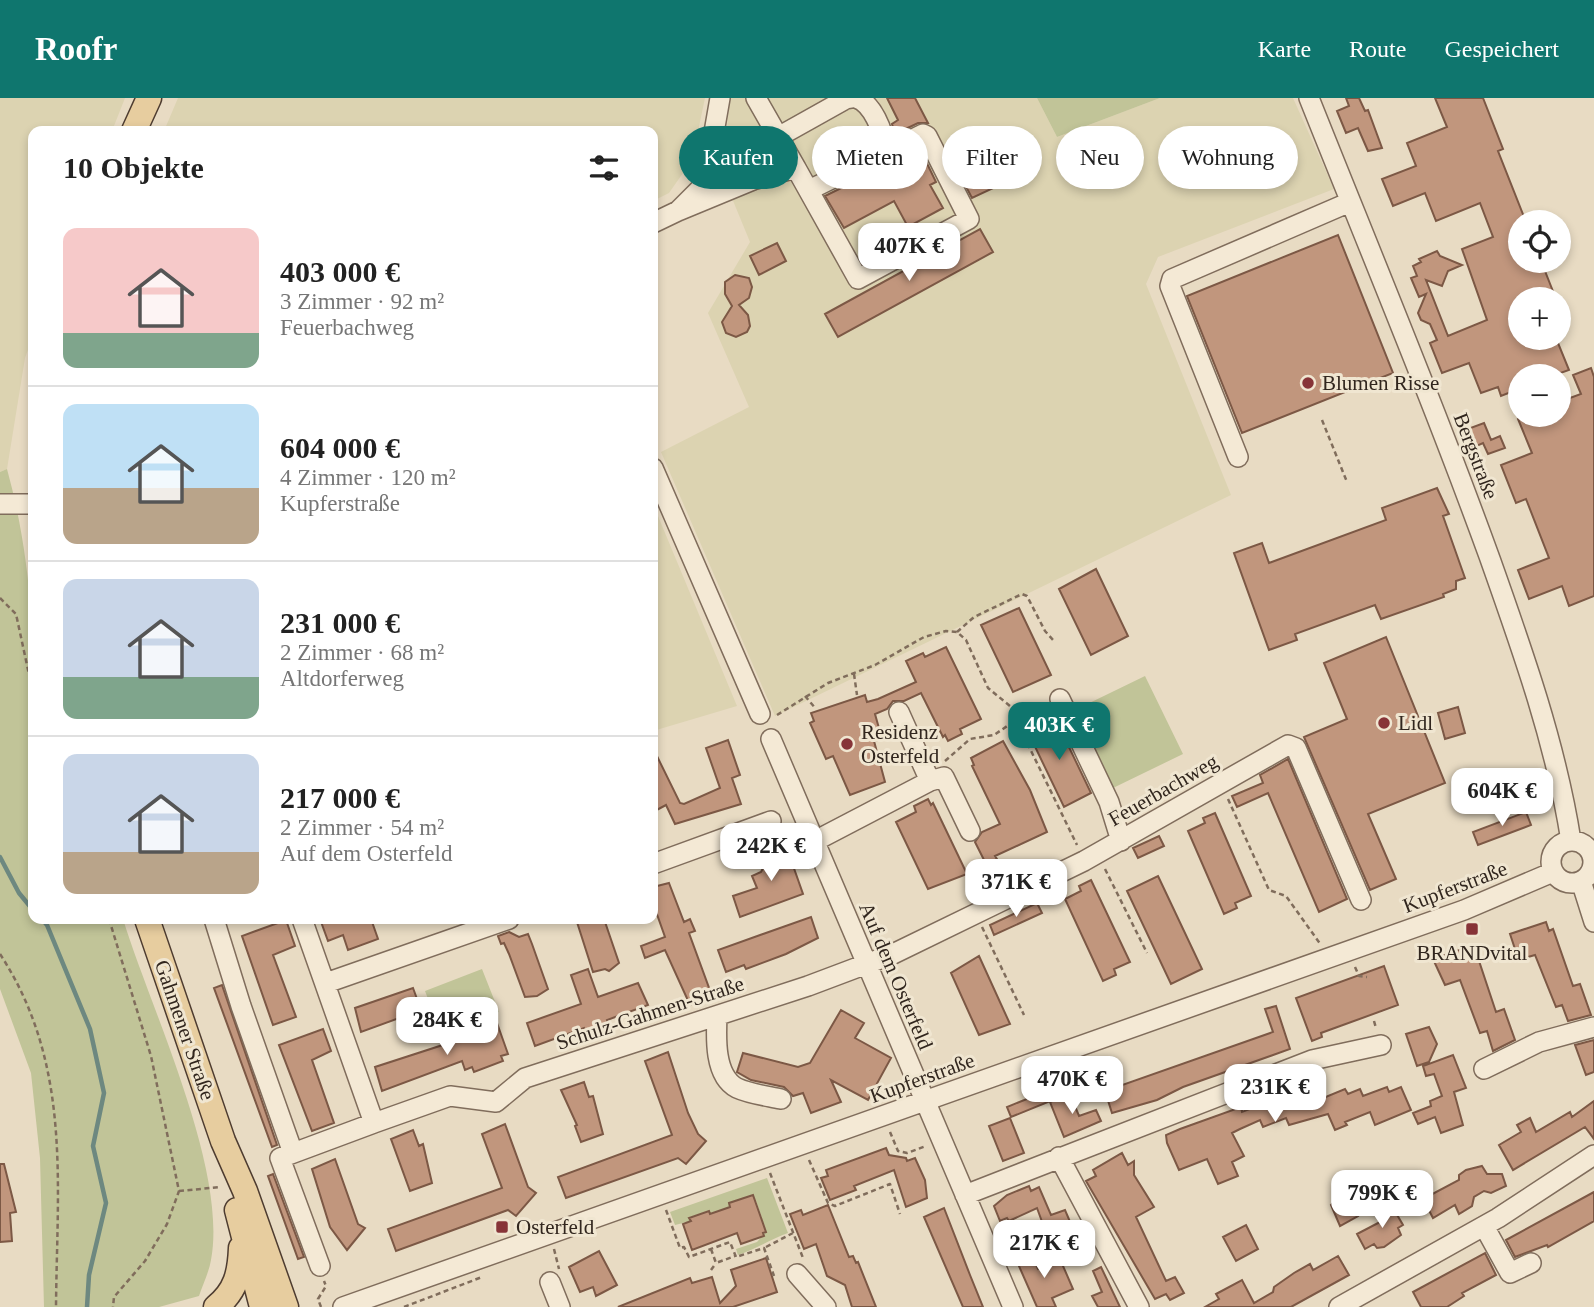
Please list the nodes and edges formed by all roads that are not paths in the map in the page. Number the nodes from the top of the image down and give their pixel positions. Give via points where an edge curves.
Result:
1 (149, 98) edge
2 (720, 98) edge
3 (756, 98) edge
4 (854, 98) edge
5 (1309, 98) edge
6 (136, 126) edge
7 (772, 126) edge
8 (798, 126) edge
9 (878, 126) edge
10 (928, 138) edge
11 (798, 171) edge
12 (812, 188) edge
13 (731, 189) edge
14 (809, 190) junction
15 (1350, 202) junction
16 (678, 211) junction
17 (658, 221) edge
18 (1238, 457) dead end
19 (658, 479) edge
20 (28, 503) edge
21 (0, 504) edge
22 (1060, 699) dead end
23 (899, 712) dead end
24 (766, 716) road end
25 (771, 739) dead end
26 (928, 776) junction
27 (771, 821) dead end
28 (970, 831) dead end
29 (815, 841) junction
30 (1121, 841) junction
31 (1571, 841) junction
32 (1594, 858) edge
33 (658, 862) edge
34 (1553, 872) junction
35 (1581, 881) junction
36 (1361, 900) dead end
37 (1594, 922) edge
38 (154, 924) edge
39 (216, 924) edge
40 (304, 924) edge
41 (495, 924) edge
42 (865, 964) junction
43 (326, 983) junction
44 (717, 1016) junction
45 (1594, 1027) edge
46 (1381, 1045) dead end
47 (1484, 1069) dead end
48 (781, 1099) dead end
49 (925, 1101) junction
50 (374, 1123) junction
51 (223, 1141) junction
52 (293, 1153) junction
53 (1594, 1155) edge
54 (1059, 1157) junction
55 (965, 1195) junction
56 (1484, 1226) junction
57 (242, 1230) junction
58 (1531, 1264) dead end
59 (320, 1266) road end
60 (797, 1274) road end
61 (550, 1282) dead end
62 (216, 1307) edge
63 (262, 1307) edge
64 (286, 1307) edge
65 (343, 1307) edge
66 (560, 1307) edge
67 (826, 1307) edge
68 (1013, 1307) edge
69 (1139, 1307) edge
70 (1339, 1307) edge

1 - 6 main road
2 - 16 street via 705,184
3 - 7 street
4 - 8 street
4 - 9 street via 868,106
5 - 15 street, Bergstraße
10 - 14 street via 969,219 858,279
11 - 14 street
12 - 14 street
13 - 16 street
15 - 18 street via 1172,279 1170,286
15 - 31 street, Bergstraße via 1456,465 1519,641 1561,788
16 - 17 street
19 - 24 street
20 - 21 street
22 - 30 street via 1109,802
23 - 26 street
25 - 29 street, Auf dem Osterfeld
26 - 28 street via 944,777
26 - 29 street
27 - 33 street
29 - 42 street, Auf dem Osterfeld
30 - 36 street, Feuerbachweg via 1288,745 1296,748
30 - 42 street, Feuerbachweg
31 - 32 street via 1588,848
31 - 34 street via 1554,852
32 - 35 street via 1591,872
34 - 35 street via 1565,882
34 - 49 street, Kupferstraße via 1464,910
35 - 37 street
38 - 51 main road, Gahmener Straße
39 - 52 street
40 - 43 street
41 - 43 street
42 - 44 street, Schulz-Gahmen-Straße
42 - 49 street, Auf dem Osterfeld
43 - 50 street
44 - 48 street via 717,1052 728,1079 736,1087
44 - 50 street, Schulz-Gahmen-Straße via 525,1078 496,1102 450,1096
45 - 47 street via 1539,1042
46 - 54 street via 1312,1060
49 - 55 street, Auf dem Osterfeld
49 - 65 street, Kupferstraße
50 - 52 street, Schulz-Gahmen-Straße
51 - 57 main road, Gahmener Straße
51 - 64 main road, Gahmener Straße
52 - 59 street via 280,1158
53 - 56 street
54 - 55 street
54 - 69 street
55 - 68 street, Auf dem Osterfeld
56 - 58 street via 1510,1273
56 - 70 street
57 - 62 main road via 238,1276 233,1290
57 - 63 main road, Gahmener Straße
60 - 67 street
61 - 66 street

